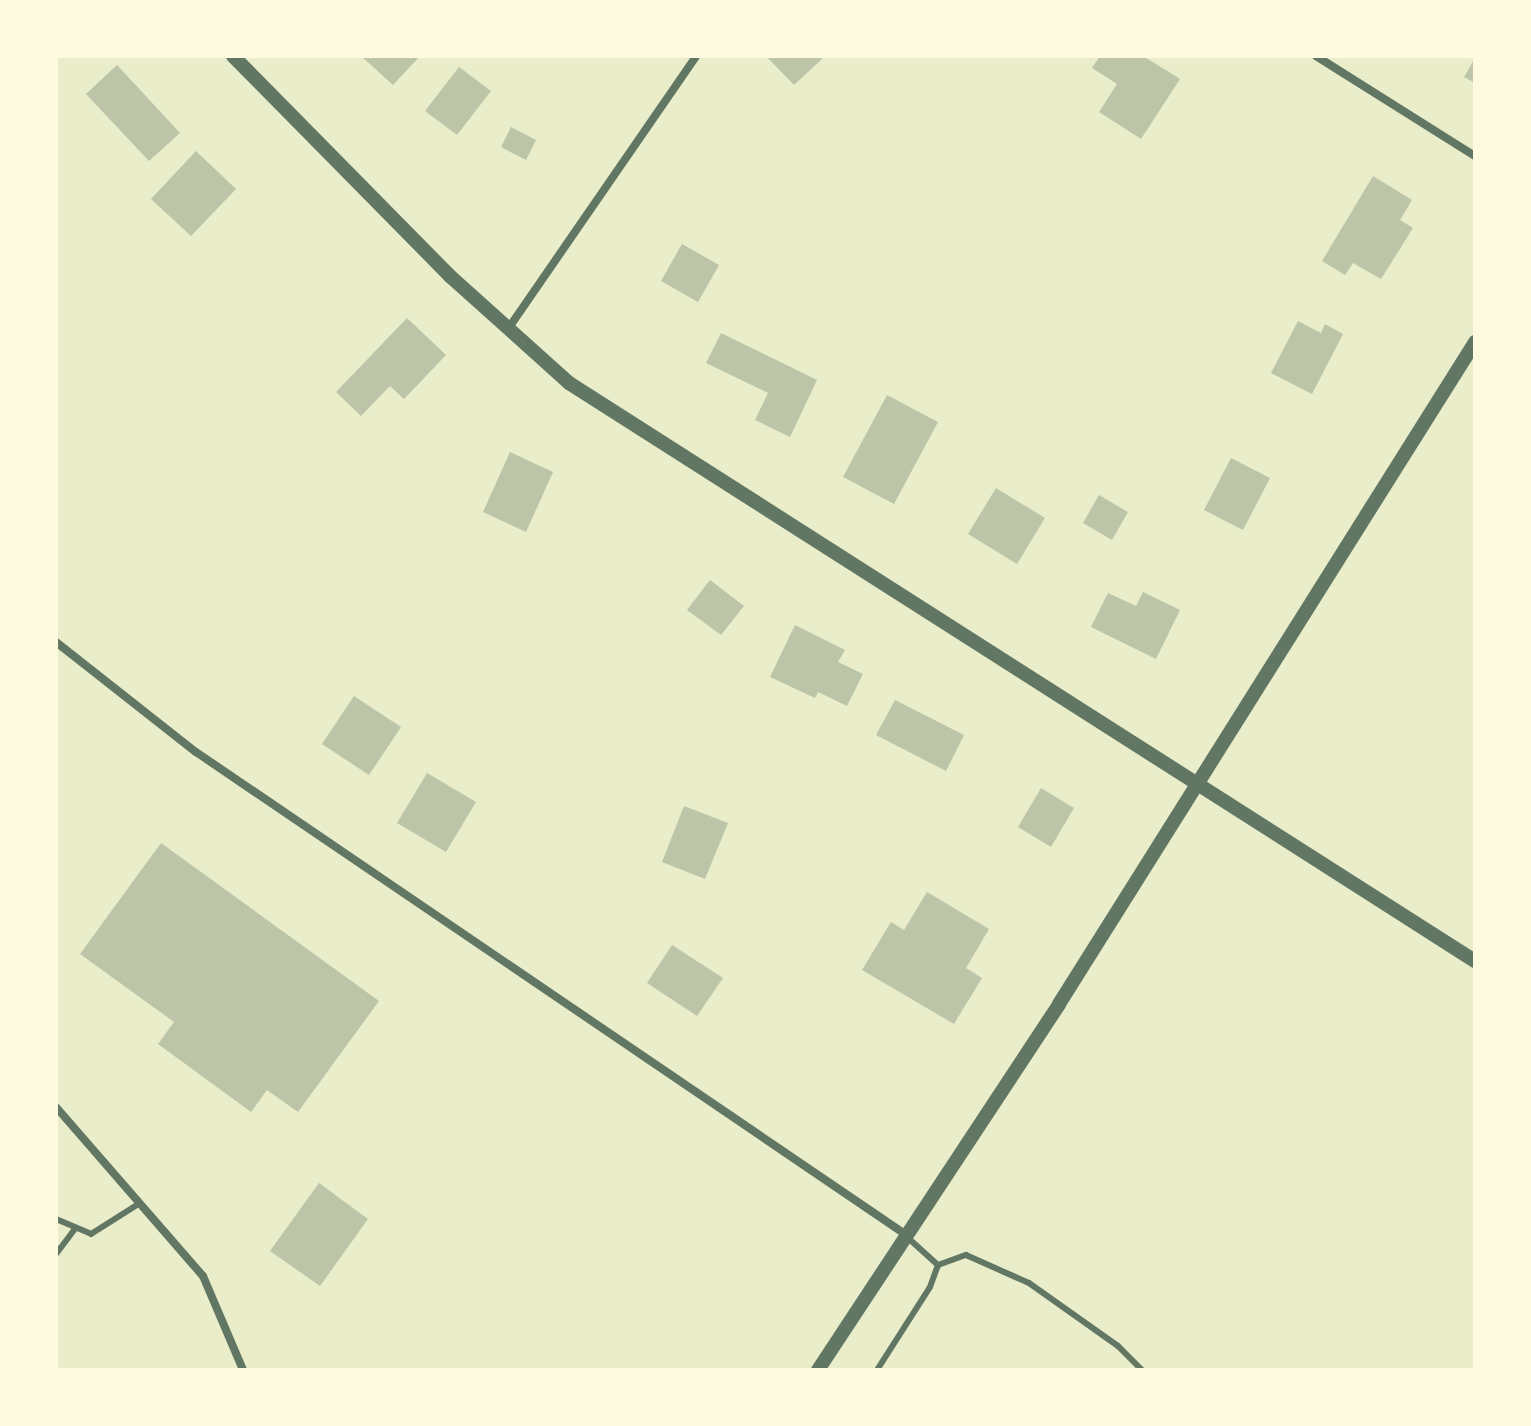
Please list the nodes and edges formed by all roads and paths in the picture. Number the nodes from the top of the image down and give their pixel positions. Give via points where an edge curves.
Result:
1 (233, 56) edge
2 (696, 56) edge
3 (1316, 56) edge
4 (1475, 156) edge
5 (508, 330) junction
6 (1475, 342) edge
7 (56, 642) edge
8 (1196, 786) junction
9 (1475, 961) edge
10 (56, 1107) edge
11 (140, 1203) junction
12 (56, 1219) edge
13 (75, 1229) junction
14 (905, 1234) junction
15 (56, 1254) edge
16 (938, 1265) junction
17 (243, 1370) edge
18 (818, 1370) edge
19 (877, 1370) edge
20 (1142, 1370) edge

1 - 5 street
2 - 5 street
3 - 4 street
5 - 8 street via 569,383
6 - 8 street
7 - 14 street via 196,752
8 - 9 street
8 - 14 street
10 - 11 street
11 - 13 lane via 91,1234
11 - 17 street via 203,1276
12 - 13 lane
13 - 15 lane
14 - 16 lane
14 - 18 street
16 - 19 lane via 930,1287
16 - 20 lane via 966,1255 1029,1283

